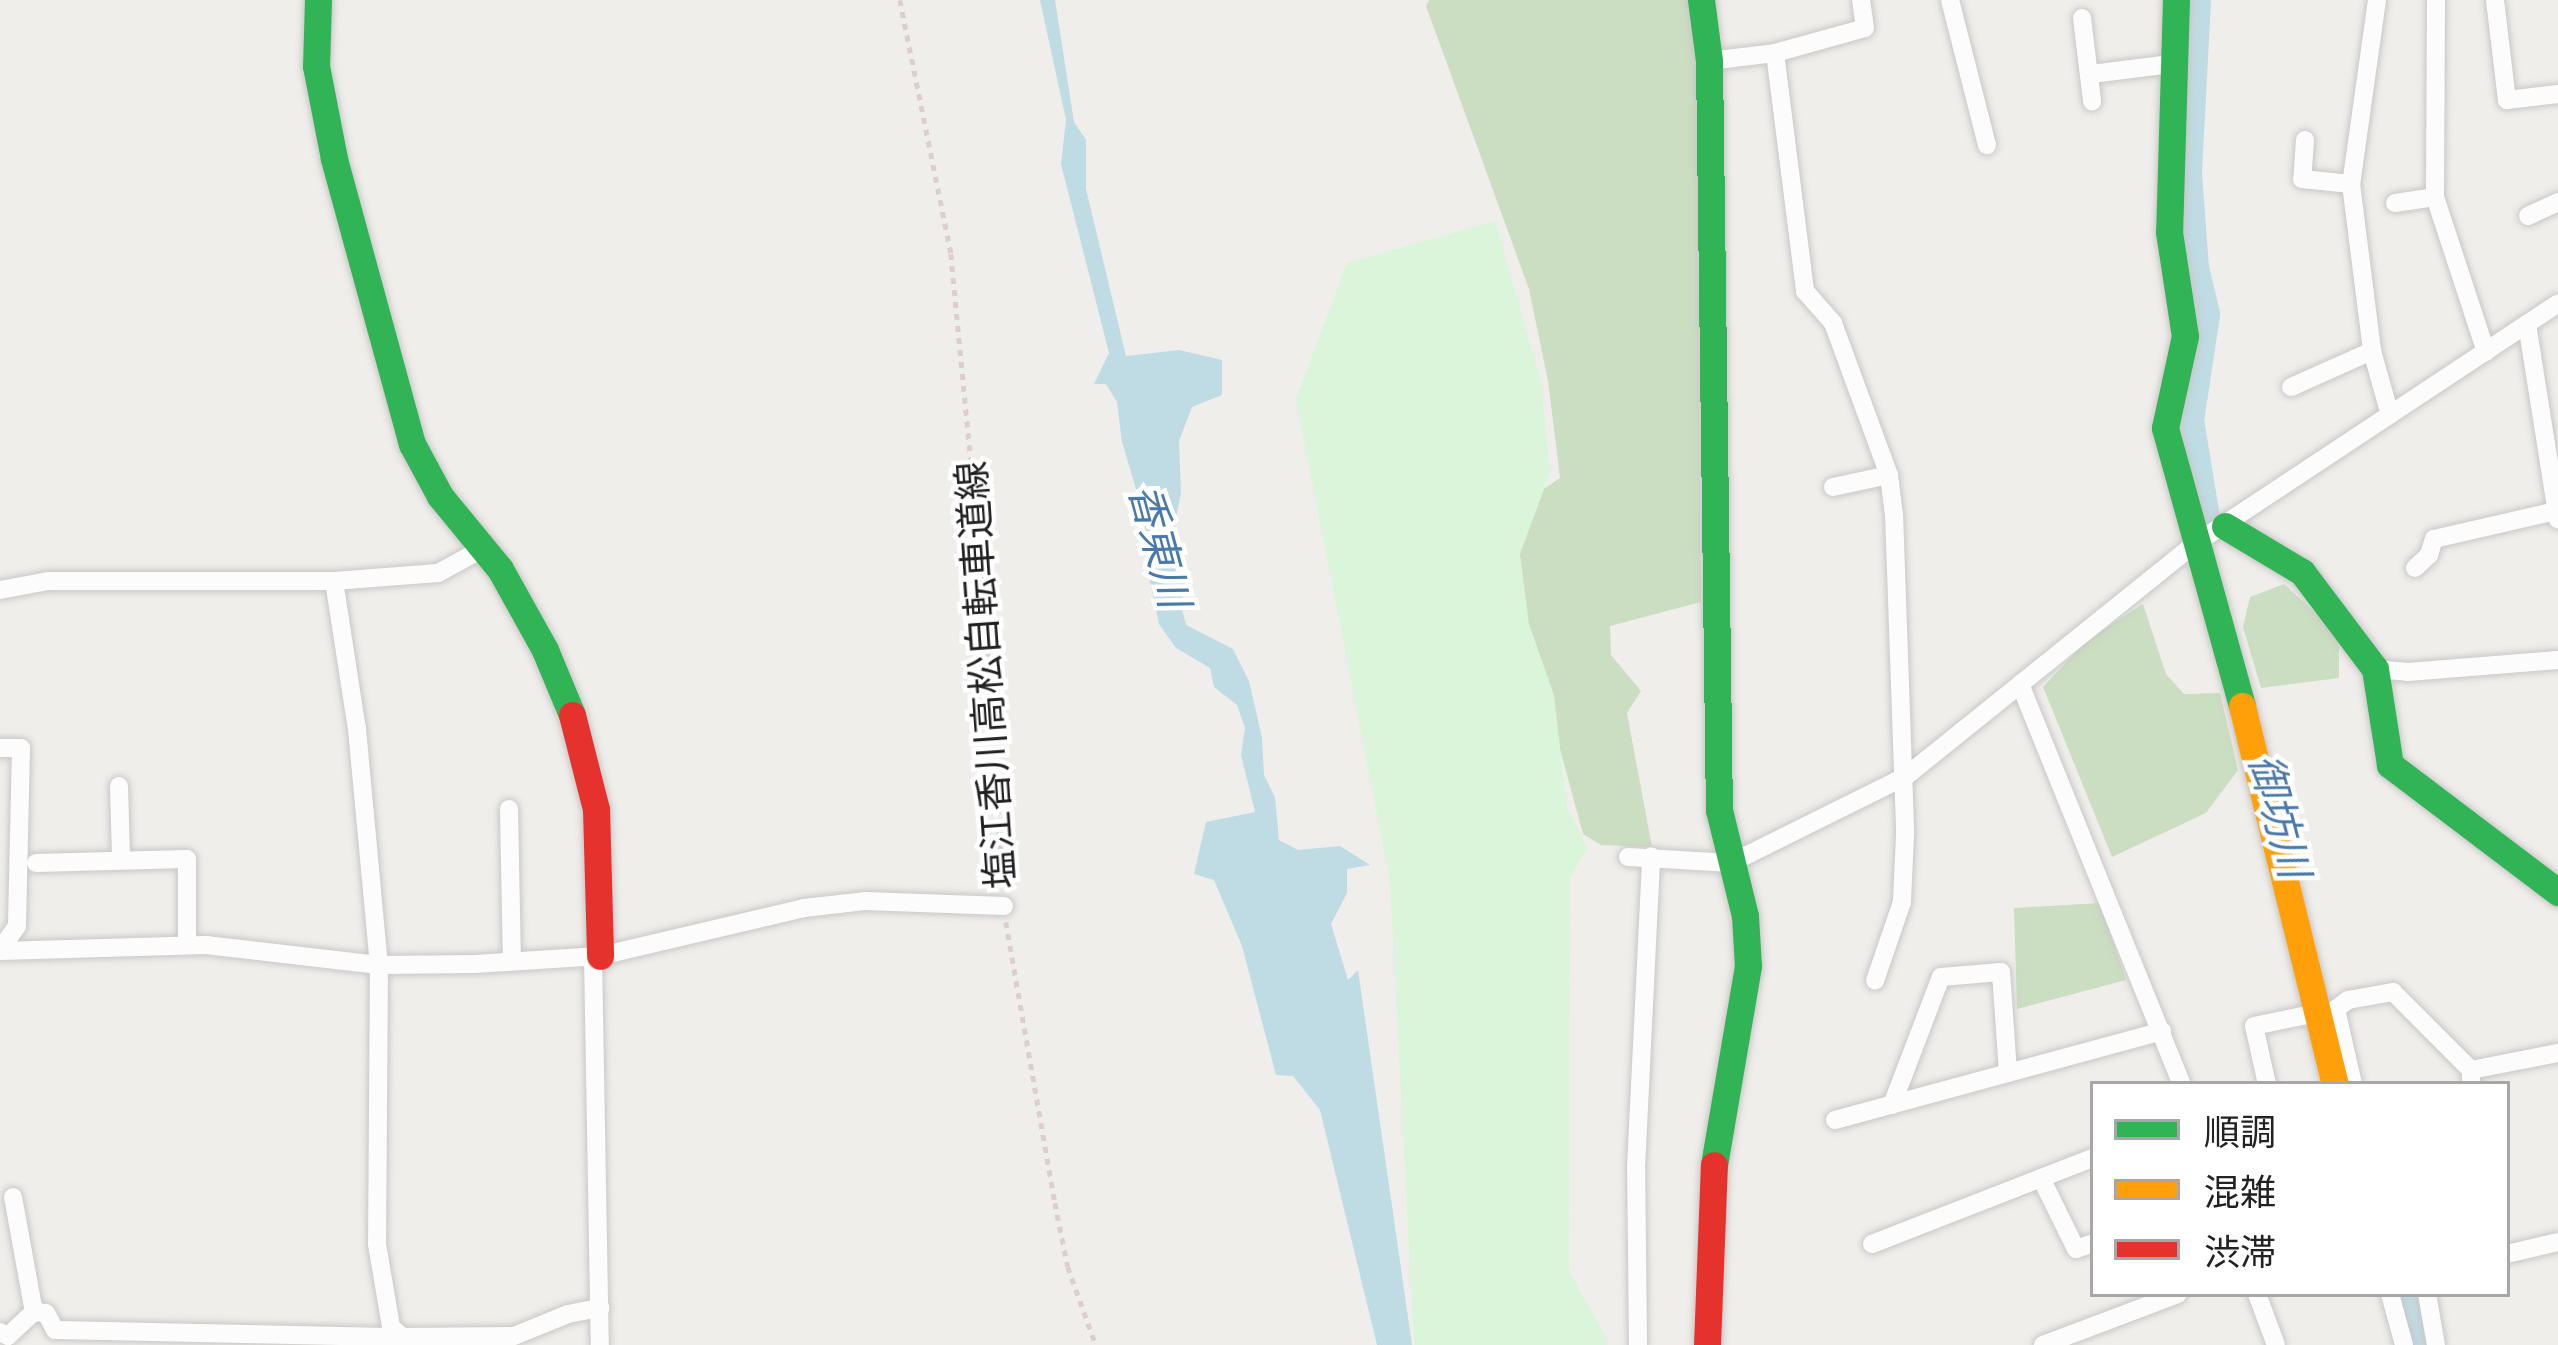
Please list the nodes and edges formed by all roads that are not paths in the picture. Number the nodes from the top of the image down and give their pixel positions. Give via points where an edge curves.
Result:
1 (318, 0) edge
2 (1701, 0) edge
3 (1862, 0) edge
4 (1950, 0) edge
5 (2176, 0) edge
6 (2378, 0) edge
7 (2436, 0) edge
8 (2495, 0) edge
9 (2082, 18) dead end
10 (1775, 53) junction
11 (1709, 62) junction
12 (2171, 64) junction
13 (2091, 74) junction
14 (2558, 94) edge
15 (2092, 101) dead end
16 (2305, 140) dead end
17 (1987, 145) dead end
18 (2351, 184) junction
19 (2435, 197) junction
20 (2558, 202) edge
21 (2395, 203) dead end
22 (2528, 216) dead end
23 (2558, 303) edge
24 (2528, 324) junction
25 (2372, 351) junction
26 (2486, 352) junction
27 (2291, 387) dead end
28 (2390, 415) junction
29 (1889, 476) junction
30 (1833, 487) dead end
31 (2557, 511) edge
32 (2558, 520) edge
33 (2225, 526) junction
34 (2196, 543) junction
35 (484, 548) junction
36 (2415, 568) dead end
37 (334, 581) junction
38 (0, 590) edge
39 (2558, 660) edge
40 (2375, 669) junction
41 (2020, 684) junction
42 (0, 748) edge
43 (1906, 776) junction
44 (119, 786) dead end
45 (508, 809) dead end
46 (1651, 856) junction
47 (1628, 857) dead end
48 (121, 859) junction
49 (36, 863) dead end
50 (1731, 863) junction
51 (2558, 892) edge
52 (1004, 906) road end
53 (187, 945) junction
54 (0, 950) edge
55 (597, 956) junction
56 (512, 961) junction
57 (379, 965) junction
58 (1876, 981) dead end
59 (2318, 1012) junction
60 (2162, 1031) junction
61 (2558, 1053) edge
62 (2008, 1073) junction
63 (2471, 1077) edge
64 (2181, 1081) edge
65 (2266, 1081) edge
66 (2334, 1081) edge
67 (2352, 1081) edge
68 (1892, 1105) junction
69 (1835, 1120) dead end
70 (2090, 1159) edge
71 (2041, 1178) junction
72 (13, 1197) dead end
73 (2558, 1242) edge
74 (1872, 1244) dead end
75 (2090, 1245) edge
76 (2510, 1253) edge
77 (2170, 1297) edge
78 (2259, 1297) edge
79 (2391, 1297) edge
80 (2428, 1297) edge
81 (600, 1308) junction
82 (34, 1312) junction
83 (0, 1332) edge
84 (402, 1336) junction
85 (600, 1345) edge
86 (1638, 1345) edge
87 (1707, 1345) edge
88 (2043, 1345) edge
89 (2276, 1345) edge
90 (2404, 1345) edge
91 (2436, 1345) edge

1 - 35 street via 316,66 334,159 412,444 426,476
2 - 11 street
3 - 10 street via 1864,28
4 - 17 street
5 - 12 street
6 - 18 street
7 - 19 street
8 - 14 street via 2506,100
9 - 13 street
10 - 11 street
10 - 29 street via 1805,291 1833,323
11 - 50 street via 1716,734
12 - 13 street
12 - 34 street via 2169,232 2185,336 2164,428
13 - 15 street
16 - 18 street via 2302,178
18 - 25 street
19 - 21 street
19 - 26 street
20 - 22 street
23 - 24 street
24 - 26 street
24 - 31 street
25 - 27 street
25 - 28 street
26 - 28 street
28 - 33 street
29 - 30 street
29 - 43 street
31 - 32 street
31 - 36 street via 2434,539
33 - 34 street
33 - 40 street via 2302,572
34 - 41 street
34 - 59 street
35 - 37 street via 438,573
35 - 55 street via 545,650 575,721 596,809
37 - 38 street via 48,581
37 - 57 street
39 - 40 street
40 - 51 street via 2390,765
41 - 43 street
41 - 60 street
42 - 54 street via 21,748 17,926
43 - 50 street
43 - 58 street via 1902,902
44 - 48 street
45 - 56 street
46 - 47 street
46 - 50 street
46 - 86 street via 1636,1168
48 - 49 street
48 - 53 street via 187,859
50 - 87 street via 1748,966 1709,1203
52 - 55 street via 865,901 804,908
53 - 54 street
53 - 57 street
55 - 56 street
55 - 81 street
56 - 57 street
57 - 84 street via 377,1244 391,1327
59 - 65 street via 2254,1026
59 - 66 street
60 - 62 street
60 - 64 street
61 - 63 street
62 - 68 street
62 - 68 street via 2002,972 1941,977
63 - 67 street via 2393,992 2336,1009
68 - 69 street
70 - 71 street
71 - 74 street
71 - 75 street via 2076,1249
72 - 82 street
73 - 76 street
77 - 88 street
78 - 89 street
79 - 90 street
80 - 91 street
81 - 84 street via 514,1336
81 - 85 street
82 - 83 street via 8,1336
82 - 84 street via 46,1312 55,1330

